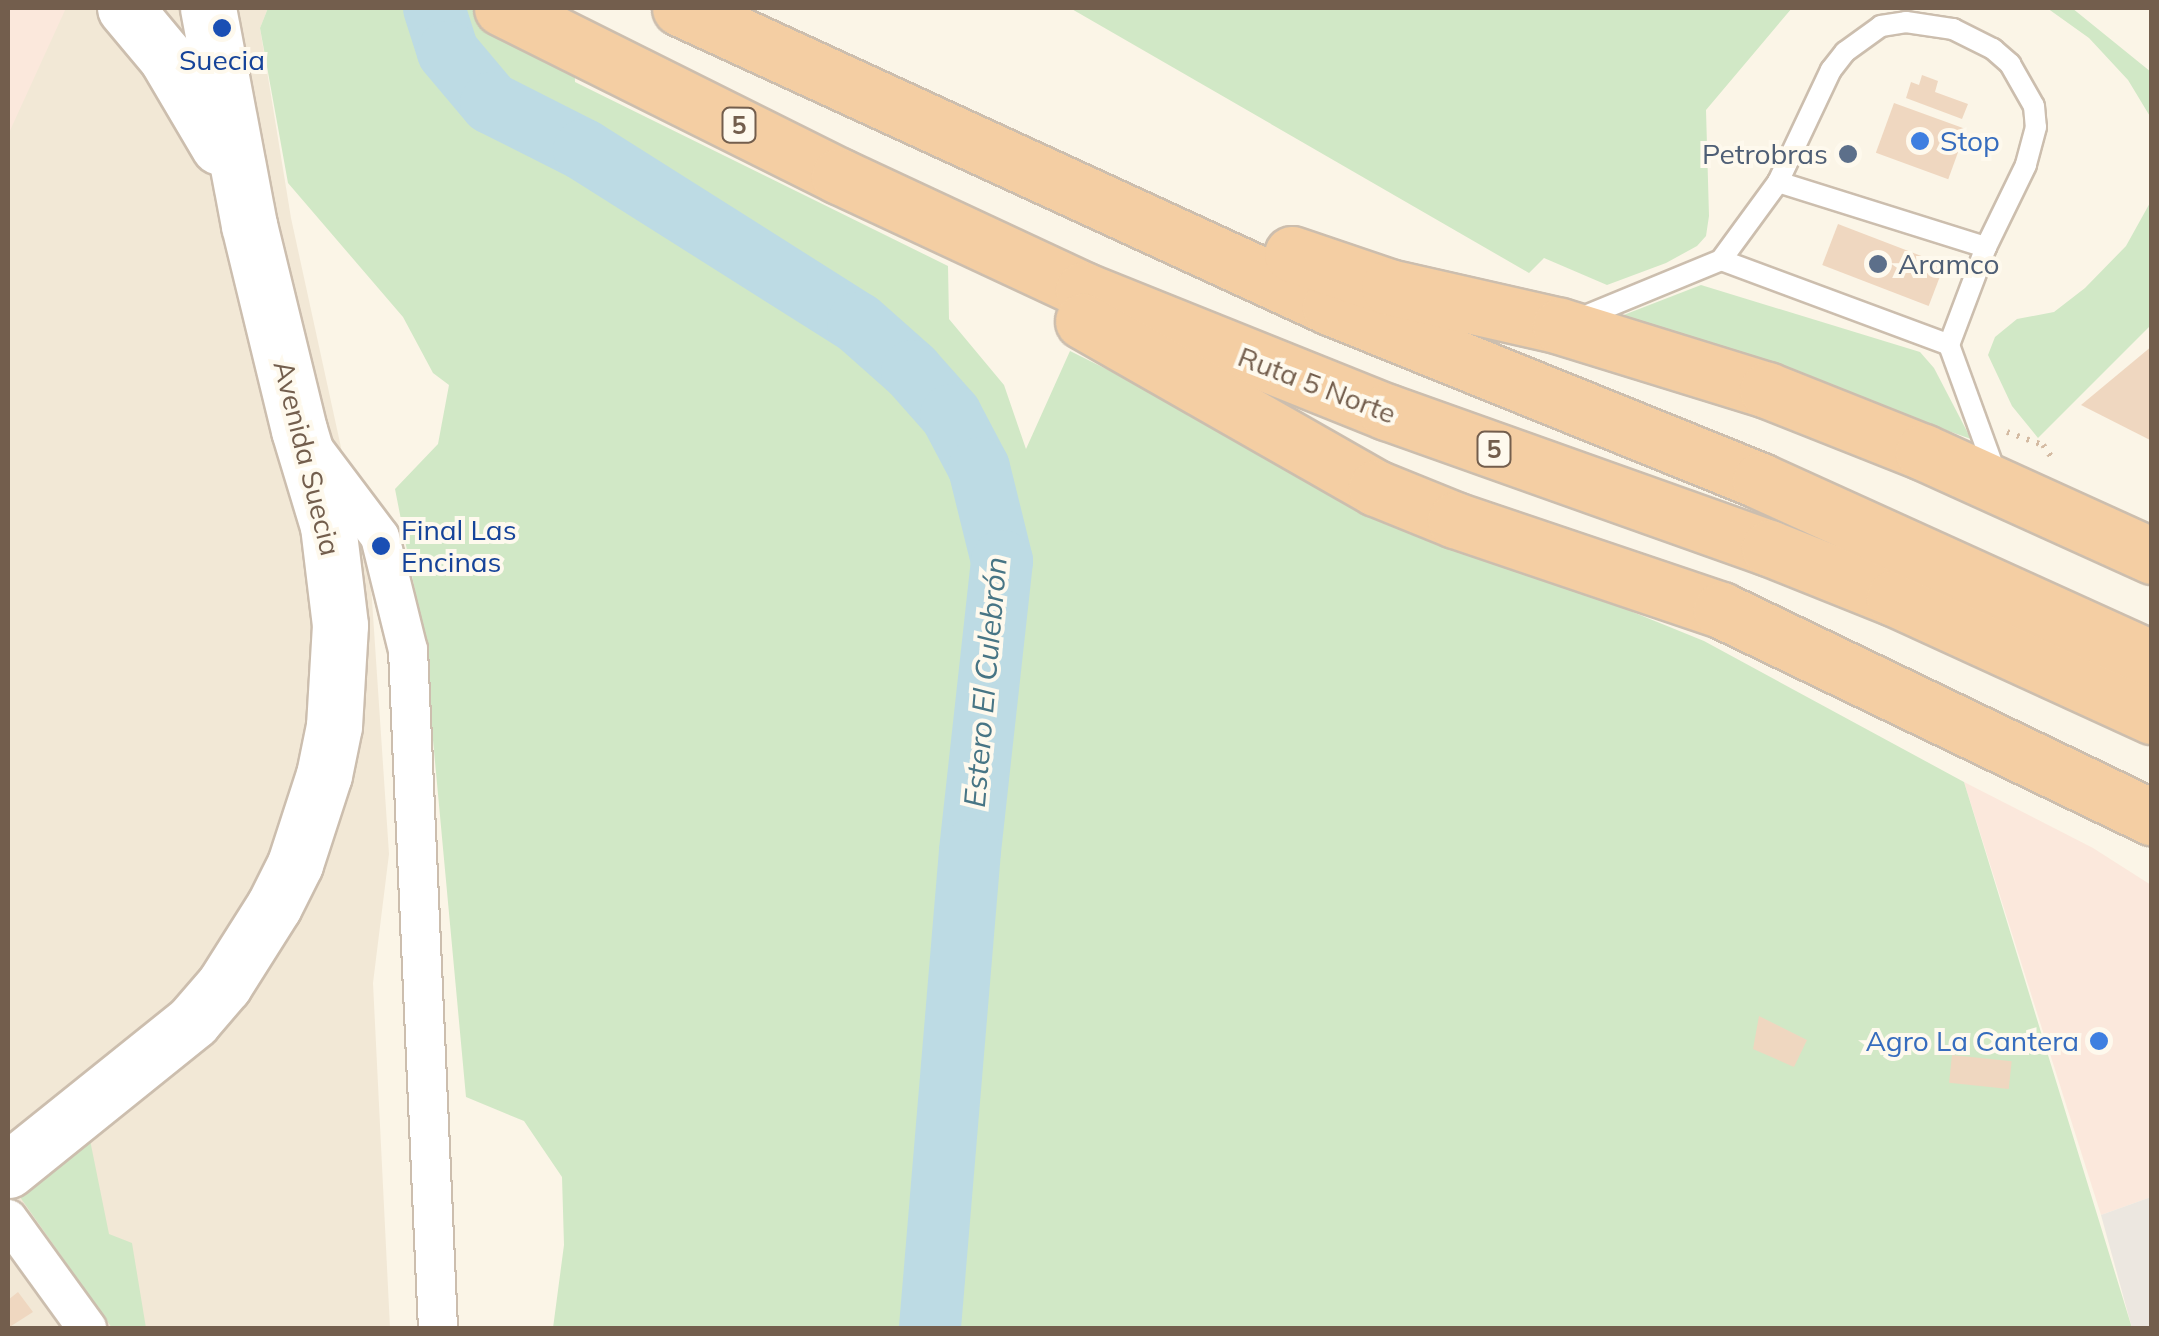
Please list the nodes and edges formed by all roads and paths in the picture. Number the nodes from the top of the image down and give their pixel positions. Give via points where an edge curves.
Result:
1 (125, 8) edge
2 (208, 8) edge
3 (502, 8) edge
4 (680, 8) edge
5 (839, 176) junction
6 (1778, 182) junction
7 (1069, 187) junction
8 (249, 224) junction
9 (1986, 247) junction
10 (1720, 260) junction
11 (1560, 326) junction
12 (1948, 345) junction
13 (298, 430) junction
14 (2000, 486) junction
15 (2152, 556) edge
16 (2152, 660) edge
17 (2152, 716) edge
18 (2152, 817) edge
19 (8, 1170) edge
20 (8, 1219) edge
21 (87, 1328) edge
22 (438, 1328) edge

1 - 8 main road, Avenida Suecia via 192,96
2 - 8 main road, Avenida Suecia
3 - 5 highway, Ruta 5 Norte / 5
4 - 7 highway
5 - 17 highway, Ruta 5 Norte / 5 via 1218,347 1769,548
5 - 18 highway via 1376,488 1721,610
6 - 9 lane
6 - 9 lane via 1831,70 1861,37 1906,22 1954,29 2002,56 2034,106 2026,164
6 - 10 lane
7 - 11 highway via 1389,288
7 - 16 highway via 1330,307 1840,516
8 - 13 main road, Avenida Suecia
9 - 12 lane
10 - 11 lane
10 - 12 lane
11 - 14 highway via 1767,390
12 - 14 lane
13 - 19 main road, Avenida Suecia via 328,526 340,625 334,726 294,864 250,947 193,1021
13 - 22 street via 380,537 408,650
14 - 15 highway
20 - 21 street

